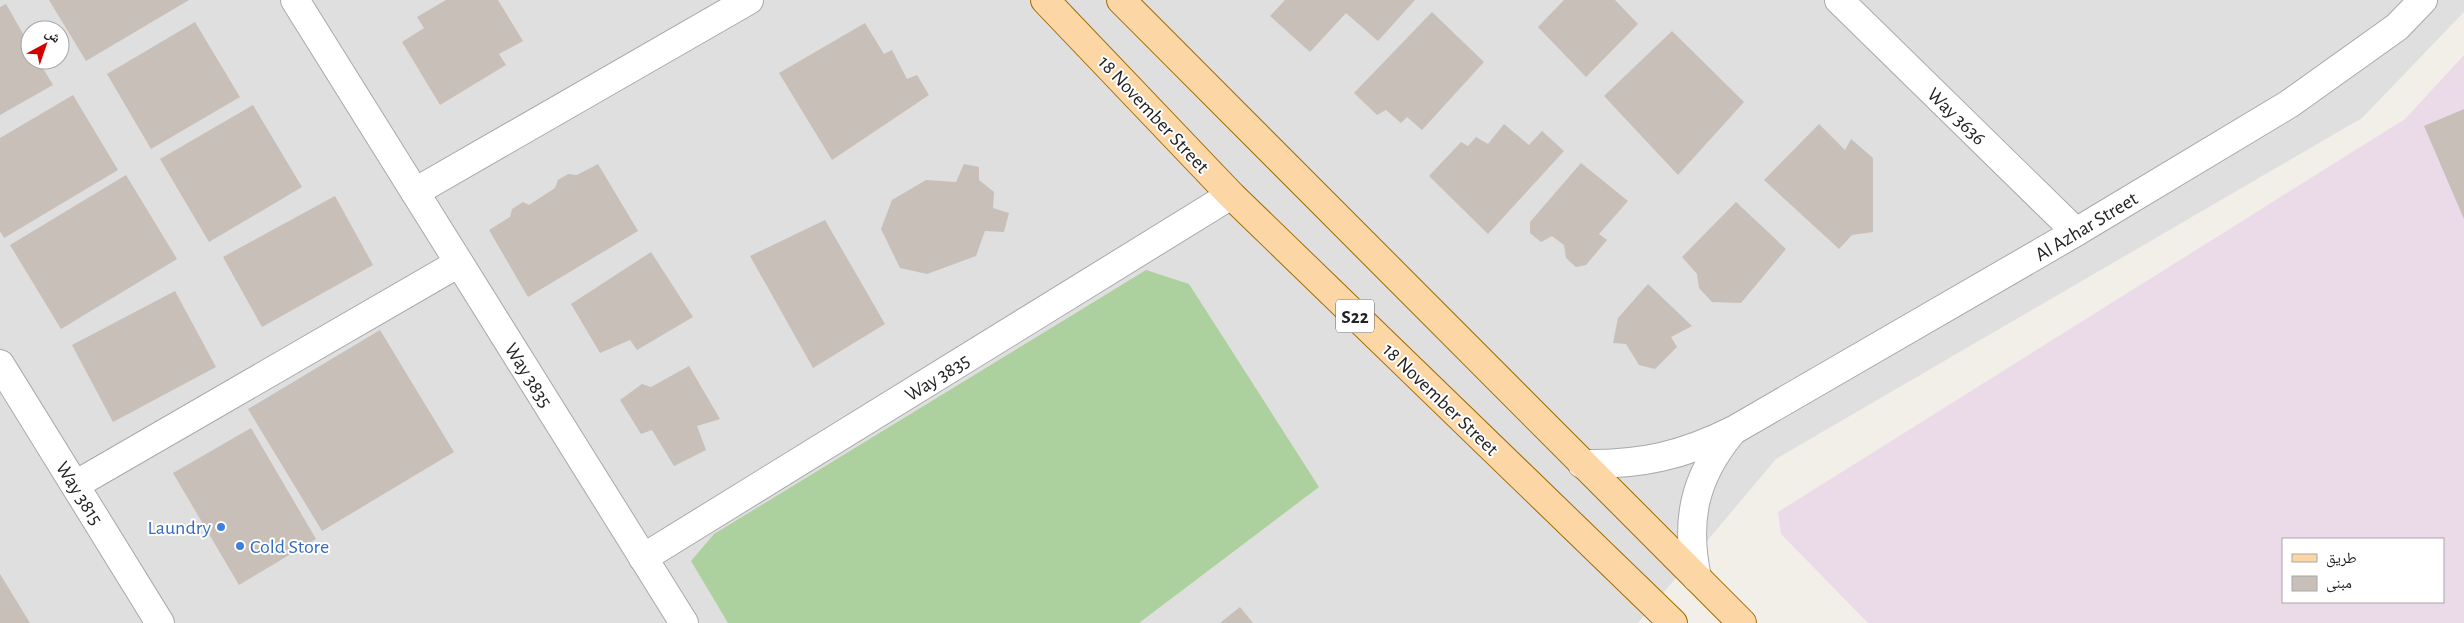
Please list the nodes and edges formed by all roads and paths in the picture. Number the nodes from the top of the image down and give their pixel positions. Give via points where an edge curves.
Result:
1 (295, 0) edge
2 (749, 0) edge
3 (1046, 0) edge
4 (1121, 0) edge
5 (1839, 0) edge
6 (2423, 0) edge
7 (415, 192) junction
8 (1231, 195) junction
9 (2076, 232) junction
10 (459, 263) junction
11 (0, 364) edge
12 (1734, 430) junction
13 (1582, 464) junction
14 (75, 485) junction
15 (643, 558) junction
16 (1697, 578) junction
17 (160, 623) edge
18 (684, 623) edge
19 (1673, 623) edge
20 (1742, 623) edge

1 - 7 street, Way 3835
2 - 7 street
3 - 8 main road, 18 November Street / S22
4 - 13 main road
5 - 9 street, Way 3636
6 - 9 street, Al Azhar Street via 2397,27 2289,104
7 - 10 street, Way 3835
8 - 15 street, Way 3835
8 - 19 main road, 18 November Street / S22
9 - 12 street, Al Azhar Street
10 - 14 street
10 - 15 street, Way 3835
11 - 14 street, Way 3815
12 - 13 street, Al Azhar Street via 1691,450 1645,462
12 - 16 street, Al Azhar Street via 1708,466 1695,499 1691,525
13 - 16 main road
14 - 17 street, Way 3815
15 - 18 street, Way 3835
16 - 20 main road

